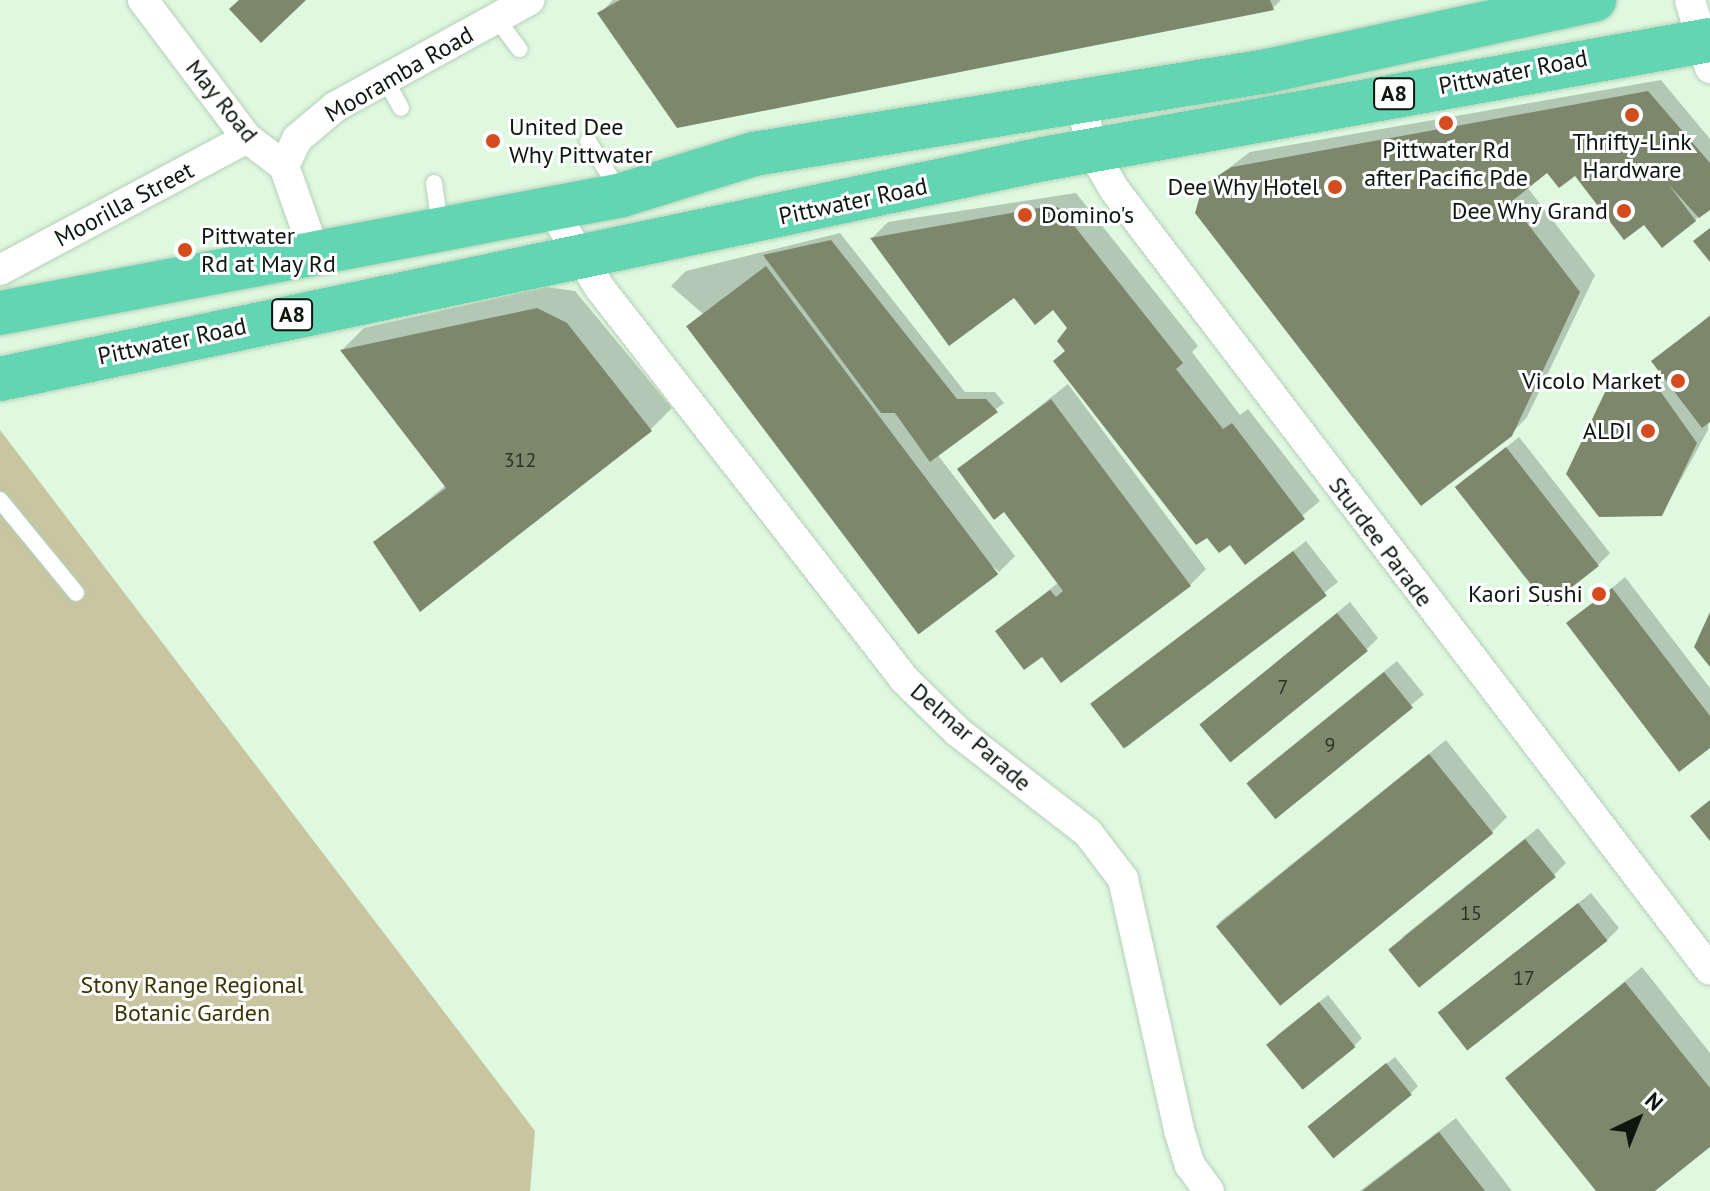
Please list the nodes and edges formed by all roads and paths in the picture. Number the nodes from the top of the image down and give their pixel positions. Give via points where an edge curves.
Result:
1 (143, 0) edge
2 (530, 0) edge
3 (1594, 0) edge
4 (496, 18) junction
5 (1702, 37) edge
6 (519, 49) dead end
7 (385, 79) junction
8 (1081, 99) junction
9 (401, 108) dead end
10 (247, 138) junction
11 (588, 141) dead end
12 (1092, 151) junction
13 (284, 166) junction
14 (434, 183) dead end
15 (622, 195) junction
16 (550, 206) junction
17 (440, 226) junction
18 (313, 248) junction
19 (585, 258) junction
20 (0, 270) edge
21 (0, 313) edge
22 (0, 379) edge
23 (0, 500) edge
24 (76, 593) dead end
25 (1710, 970) edge
26 (1209, 1191) edge

1 - 10 street, May Road
2 - 4 street, Mooramba Road
3 - 8 highway, A8 via 1267,71
4 - 6 lane
4 - 7 street, Mooramba Road
5 - 12 highway, Pittwater Road / A8
7 - 9 lane
7 - 13 street, Mooramba Road via 297,139
8 - 12 street, Sturdee Parade
8 - 15 highway, A8 via 754,154
10 - 13 street, May Road
10 - 20 street, Moorilla Street
11 - 15 lane
12 - 19 highway, Pittwater Road / A8
12 - 25 street, Sturdee Parade via 1211,319
13 - 18 street
14 - 17 lane
15 - 16 highway, A8
16 - 17 highway, A8
16 - 19 street, Delmar Parade
17 - 18 highway, A8
18 - 21 highway, A8
19 - 22 highway, Pittwater Road / A8
19 - 26 street, Delmar Parade via 599,287 903,678 958,732 1088,833 1123,879 1179,1130 1190,1165
23 - 24 lane

